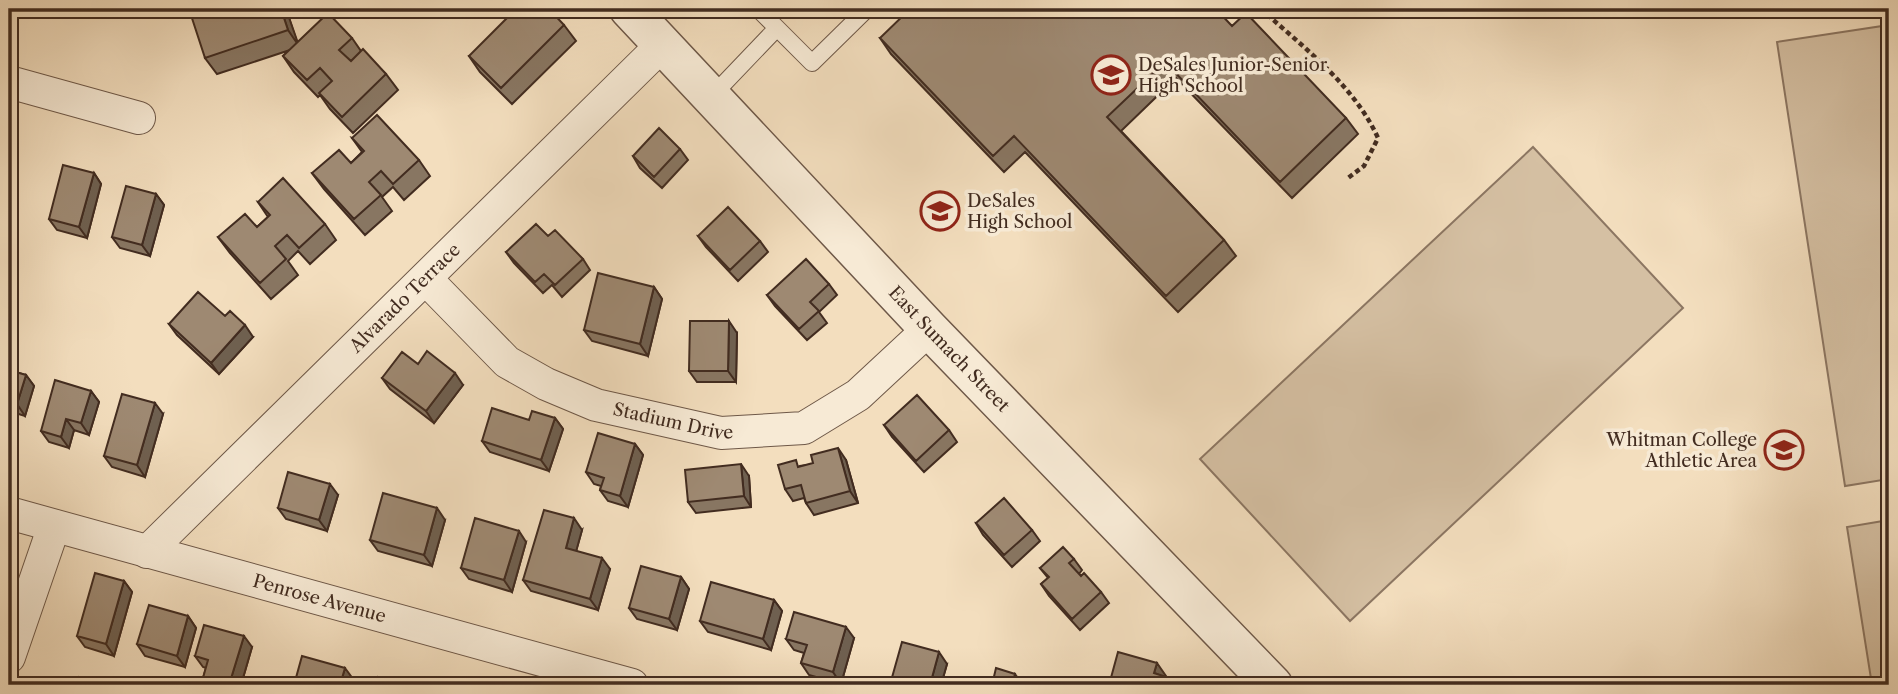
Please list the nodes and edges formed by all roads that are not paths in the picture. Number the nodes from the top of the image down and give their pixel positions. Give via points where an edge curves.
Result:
1 (629, 9) edge
2 (758, 9) edge
3 (867, 9) edge
4 (777, 27) junction
5 (664, 44) junction
6 (9, 82) edge
7 (712, 96) junction
8 (139, 117) dead end
9 (426, 279) junction
10 (929, 329) junction
11 (9, 513) edge
12 (54, 526) junction
13 (147, 552) junction
14 (9, 657) edge
15 (632, 685) edge
16 (1273, 685) edge

1 - 5 street, East Sumach Street
2 - 4 lane
3 - 4 lane via 813,63
4 - 7 lane
5 - 7 street, East Sumach Street
5 - 9 street, Alvarado Terrace
6 - 8 street
7 - 10 street, East Sumach Street
9 - 10 street, Stadium Drive via 507,362 546,384 596,405 721,433 804,428 858,395
9 - 13 street, Alvarado Terrace
10 - 16 street, East Sumach Street
11 - 12 street, Penrose Avenue
12 - 13 street, Penrose Avenue
12 - 14 street
13 - 15 street, Penrose Avenue

